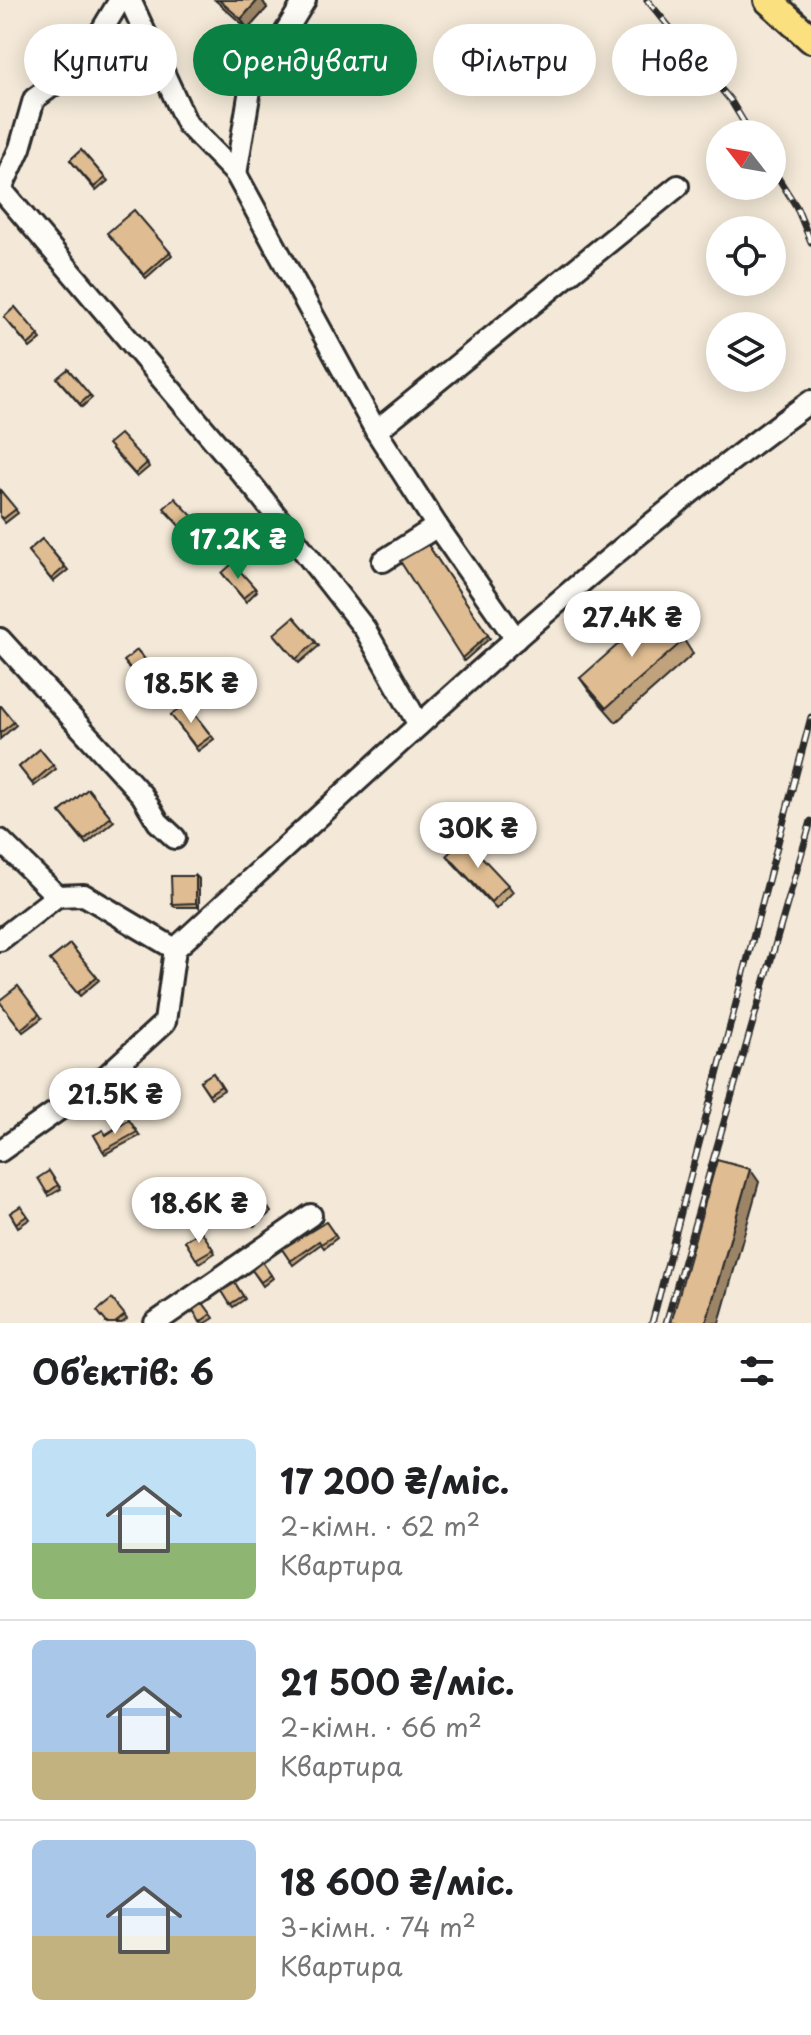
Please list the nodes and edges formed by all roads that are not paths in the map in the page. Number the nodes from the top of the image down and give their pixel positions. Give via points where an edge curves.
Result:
1 (120, 0) edge
2 (130, 0) edge
3 (305, 0) edge
4 (768, 0) edge
5 (811, 39) edge
6 (236, 174) junction
7 (678, 186) dead end
8 (1, 189) edge
9 (811, 401) edge
10 (376, 431) junction
11 (437, 526) junction
12 (383, 561) dead end
13 (0, 639) edge
14 (516, 639) junction
15 (419, 725) junction
16 (175, 838) dead end
17 (0, 840) edge
18 (57, 896) junction
19 (0, 940) edge
20 (175, 949) junction
21 (0, 1151) edge
22 (311, 1215) dead end
23 (155, 1323) edge

1 - 8 street via 81,65 34,99
2 - 6 street via 187,124
3 - 6 street via 250,90
4 - 5 main road
6 - 10 street
7 - 10 street
8 - 15 street via 256,490 365,629
9 - 14 street via 729,461
10 - 11 street
11 - 12 street
11 - 14 street
13 - 16 street
14 - 15 street
15 - 20 street
17 - 18 street
18 - 19 street
18 - 20 street via 84,895
20 - 21 street via 165,1022 105,1077
22 - 23 street

